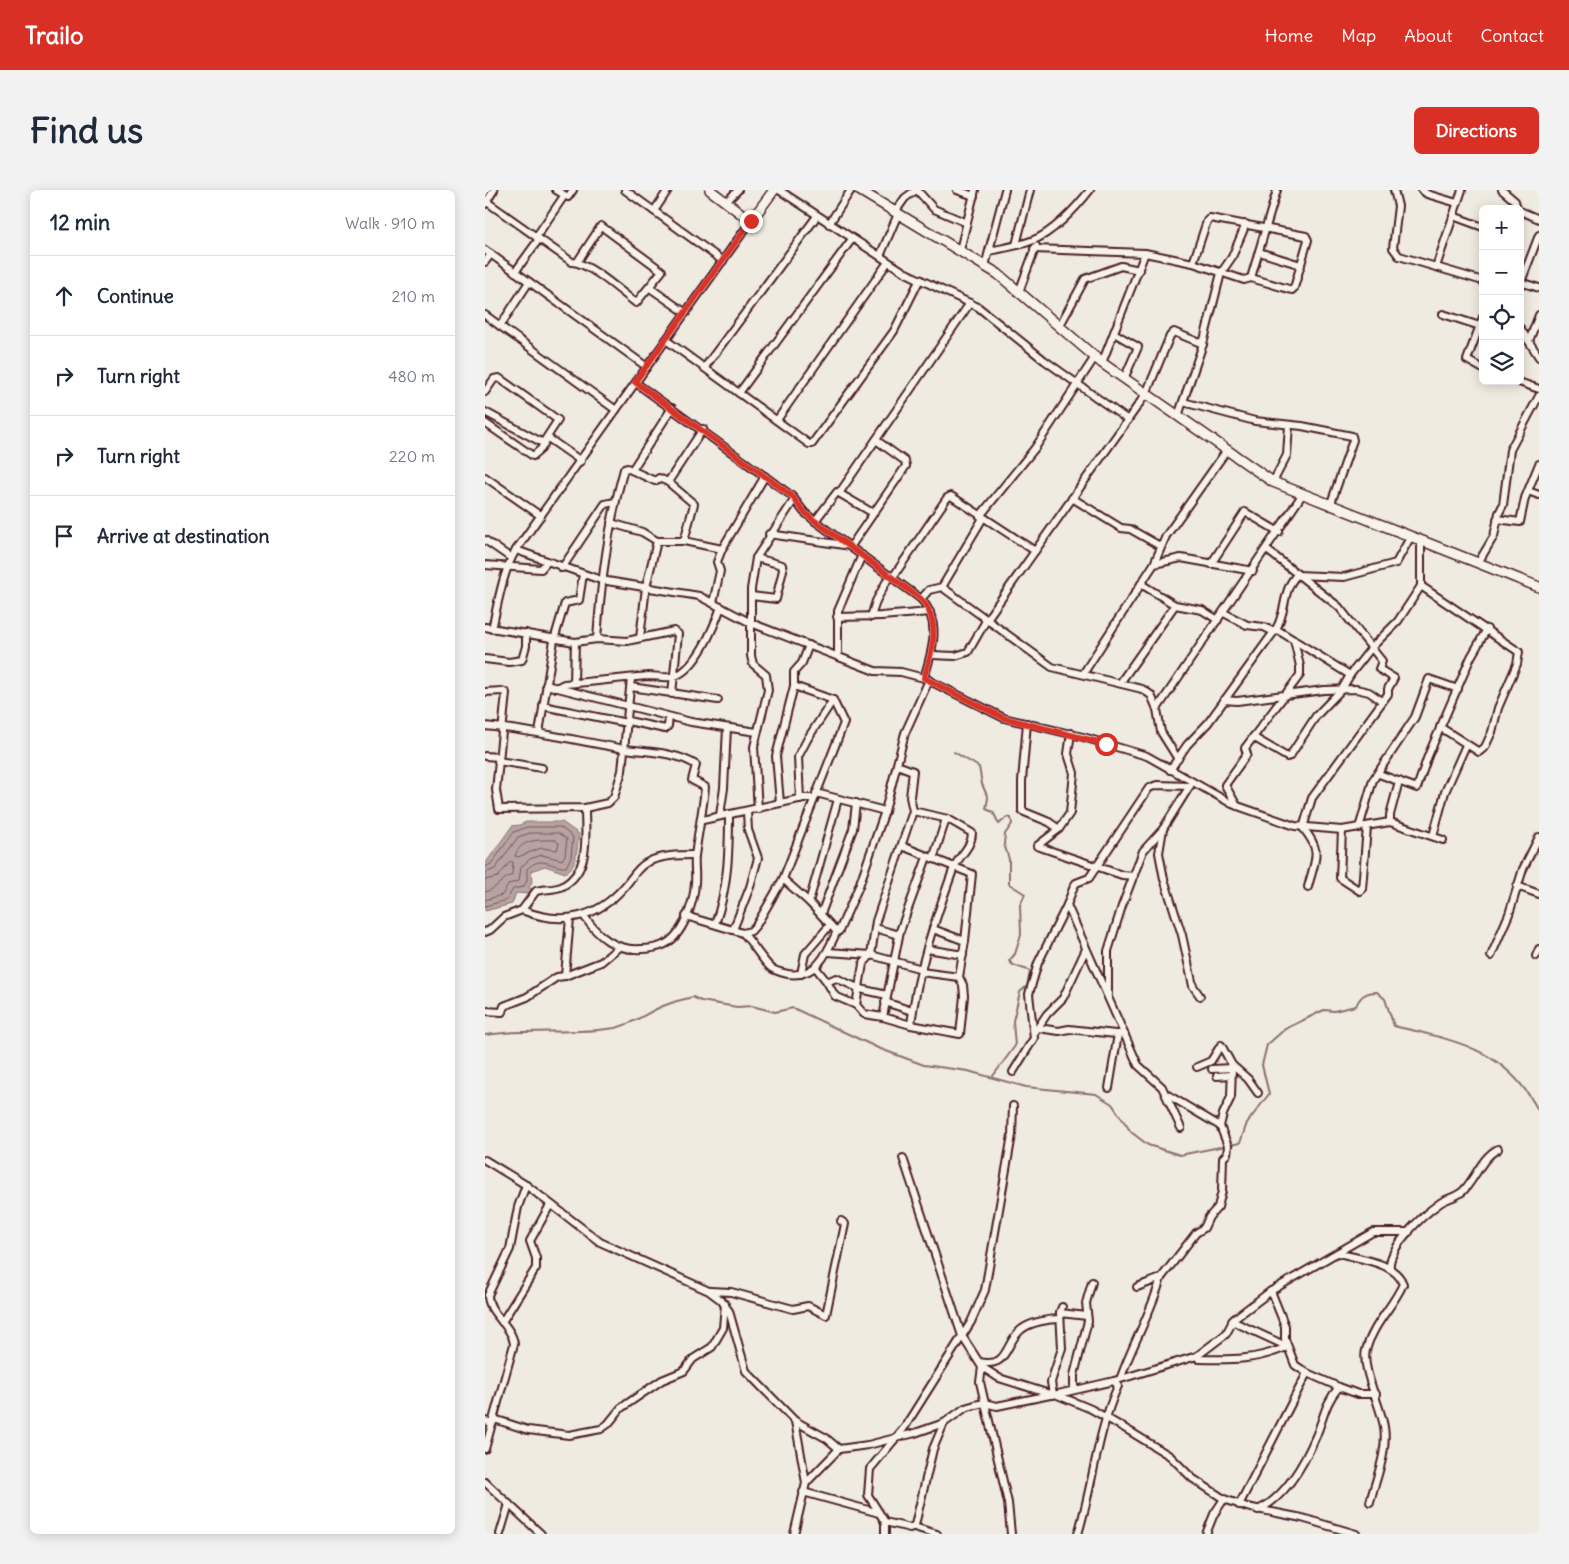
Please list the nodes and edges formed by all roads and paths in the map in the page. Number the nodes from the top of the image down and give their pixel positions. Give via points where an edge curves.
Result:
1 (494, 190) edge
2 (556, 190) edge
3 (573, 190) edge
4 (625, 190) edge
5 (668, 190) edge
6 (710, 190) edge
7 (738, 190) edge
8 (774, 190) edge
9 (779, 190) edge
10 (851, 190) edge
11 (859, 190) edge
12 (917, 190) edge
13 (957, 190) edge
14 (1005, 190) edge
15 (1030, 190) edge
16 (1089, 190) edge
17 (1277, 190) edge
18 (1394, 190) edge
19 (1422, 190) edge
20 (1462, 190) edge
21 (1502, 190) edge
22 (975, 193) edge
23 (565, 196) junction
24 (726, 202) junction
25 (486, 203) edge
26 (1457, 203) junction
27 (1516, 205) edge
28 (654, 210) junction
29 (896, 213) junction
30 (1524, 213) edge
31 (817, 216) junction
32 (1453, 216) junction
33 (1539, 219) edge
34 (751, 221) junction
35 (967, 222) junction
36 (829, 224) junction
37 (1246, 224) junction
38 (1479, 226) edge
39 (1266, 228) junction
40 (1539, 235) edge
41 (1039, 237) junction
42 (538, 238) junction
43 (852, 239) junction
44 (1016, 245) junction
45 (1034, 249) junction
46 (959, 250) junction
47 (989, 251) junction
48 (488, 252) edge
49 (1259, 252) junction
50 (1145, 254) junction
51 (880, 256) junction
52 (723, 261) junction
53 (485, 262) edge
54 (578, 262) junction
55 (888, 262) junction
56 (1193, 263) junction
57 (1301, 265) junction
58 (985, 266) junction
59 (1436, 267) junction
60 (1139, 270) junction
61 (515, 272) junction
62 (1221, 273) junction
63 (1524, 274) edge
64 (920, 278) junction
65 (1251, 278) junction
66 (1479, 280) edge
67 (529, 282) junction
68 (1524, 283) edge
69 (650, 288) junction
70 (1539, 288) edge
71 (1019, 292) junction
72 (970, 303) junction
73 (686, 313) junction
74 (1443, 314) dead end
75 (485, 315) edge
76 (1539, 315) edge
77 (500, 326) junction
78 (1479, 326) edge
79 (1059, 327) junction
80 (1479, 329) edge
81 (1114, 333) junction
82 (1524, 335) edge
83 (666, 340) junction
84 (1529, 341) junction
85 (1203, 344) junction
86 (1539, 357) edge
87 (1098, 360) junction
88 (1479, 366) edge
89 (647, 367) junction
90 (705, 368) junction
91 (1124, 379) junction
92 (635, 382) junction
93 (1076, 383) junction
94 (1524, 384) edge
95 (1539, 389) edge
96 (485, 392) edge
97 (739, 392) junction
98 (1146, 394) junction
99 (1539, 396) edge
100 (1183, 402) junction
101 (1537, 407) edge
102 (672, 408) junction
103 (616, 410) junction
104 (485, 412) edge
105 (1178, 416) junction
106 (777, 420) junction
107 (1128, 420) junction
108 (485, 423) edge
109 (1289, 425) junction
110 (703, 430) junction
111 (546, 440) junction
112 (875, 440) junction
113 (1227, 450) junction
114 (581, 462) junction
115 (1539, 464) edge
116 (632, 470) junction
117 (765, 476) junction
118 (485, 477) edge
119 (668, 482) junction
120 (1273, 482) junction
121 (1528, 491) junction
122 (840, 492) junction
123 (1302, 495) junction
124 (1539, 495) edge
125 (1073, 498) junction
126 (794, 500) junction
127 (615, 502) junction
128 (1330, 506) junction
129 (873, 513) junction
130 (541, 516) junction
131 (981, 517) junction
132 (1497, 520) junction
133 (815, 521) junction
134 (611, 523) junction
135 (1279, 532) junction
136 (769, 534) junction
137 (1411, 536) junction
138 (485, 540) edge
139 (657, 541) junction
140 (684, 541) junction
141 (1421, 541) junction
142 (851, 546) junction
143 (1160, 546) junction
144 (722, 549) junction
145 (516, 550) junction
146 (1267, 550) junction
147 (1035, 551) junction
148 (862, 555) junction
149 (511, 558) junction
150 (756, 558) junction
151 (547, 562) junction
152 (1477, 563) junction
153 (1154, 564) junction
154 (1211, 564) junction
155 (485, 565) edge
156 (509, 566) junction
157 (562, 568) junction
158 (1253, 571) junction
159 (583, 574) junction
160 (1297, 575) junction
161 (891, 576) junction
162 (601, 580) junction
163 (1141, 584) junction
164 (1421, 586) junction
165 (646, 587) junction
166 (942, 587) junction
167 (1539, 587) edge
168 (751, 596) junction
169 (921, 599) junction
170 (713, 603) junction
171 (1175, 605) junction
172 (721, 607) junction
173 (929, 612) junction
174 (1224, 613) junction
175 (871, 616) junction
176 (837, 617) junction
177 (987, 619) junction
178 (1218, 620) junction
179 (751, 623) junction
180 (489, 628) edge
181 (1487, 629) junction
182 (1275, 630) junction
183 (526, 633) junction
184 (640, 638) junction
185 (597, 639) junction
186 (554, 640) junction
187 (1294, 640) junction
188 (575, 642) junction
189 (809, 645) junction
190 (1372, 647) junction
191 (931, 655) junction
192 (838, 656) junction
193 (485, 659) edge
194 (1083, 674) junction
195 (1349, 675) junction
196 (675, 676) junction
197 (631, 678) junction
198 (927, 679) junction
199 (574, 683) junction
200 (1120, 684) junction
201 (547, 685) junction
202 (794, 686) junction
203 (631, 687) junction
204 (556, 688) junction
205 (1343, 689) junction
206 (1458, 689) junction
207 (485, 692) edge
208 (672, 694) junction
209 (1285, 696) junction
210 (718, 700) dead end
211 (833, 700) junction
212 (1224, 700) junction
213 (1382, 701) junction
214 (543, 706) junction
215 (629, 708) junction
216 (1157, 708) junction
217 (669, 717) junction
218 (627, 722) junction
219 (1027, 723) junction
220 (485, 726) edge
221 (1440, 727) junction
222 (503, 728) junction
223 (727, 728) junction
224 (757, 732) junction
225 (539, 733) junction
226 (1071, 733) junction
227 (1253, 738) junction
228 (1466, 745) junction
229 (624, 749) junction
230 (485, 756) edge
231 (499, 759) junction
232 (1177, 759) junction
233 (897, 765) junction
234 (542, 768) dead end
235 (1170, 770) junction
236 (1379, 774) junction
237 (1399, 781) junction
238 (1191, 784) junction
239 (815, 796) junction
240 (800, 799) junction
241 (838, 799) junction
242 (780, 803) junction
243 (856, 803) junction
244 (1237, 806) junction
245 (585, 808) junction
246 (758, 809) junction
247 (885, 811) junction
248 (913, 811) junction
249 (747, 812) junction
250 (729, 814) junction
251 (720, 815) junction
252 (946, 819) junction
253 (703, 820) junction
254 (1390, 822) junction
255 (1367, 827) junction
256 (1303, 828) junction
257 (1359, 828) junction
258 (1059, 829) junction
259 (1163, 829) junction
260 (1342, 830) junction
261 (1433, 836) junction
262 (1539, 837) edge
263 (1443, 840) dead end
264 (901, 846) junction
265 (695, 855) junction
266 (930, 858) junction
267 (954, 867) junction
268 (1097, 867) junction
269 (1134, 876) junction
270 (783, 879) junction
271 (1517, 886) junction
272 (1308, 887) dead end
273 (1539, 894) edge
274 (809, 902) junction
275 (1067, 905) junction
276 (521, 910) junction
277 (821, 914) junction
278 (584, 916) junction
279 (687, 916) junction
280 (570, 918) junction
281 (715, 924) junction
282 (830, 925) junction
283 (875, 928) junction
284 (933, 929) junction
285 (733, 930) junction
286 (485, 932) edge
287 (837, 932) junction
288 (743, 933) junction
289 (899, 935) junction
290 (965, 941) junction
291 (619, 947) junction
292 (927, 949) junction
293 (1086, 949) junction
294 (1539, 949) edge
295 (828, 952) junction
296 (871, 955) junction
297 (963, 955) junction
298 (1491, 956) dead end
299 (1536, 956) dead end
300 (893, 962) junction
301 (815, 968) junction
302 (922, 970) junction
303 (801, 974) junction
304 (565, 976) junction
305 (959, 977) junction
306 (827, 982) junction
307 (860, 989) junction
308 (1200, 996) dead end
309 (886, 998) junction
310 (1108, 998) junction
311 (856, 1005) junction
312 (912, 1010) junction
313 (485, 1011) edge
314 (883, 1017) junction
315 (911, 1025) junction
316 (1036, 1030) junction
317 (1121, 1034) junction
318 (1232, 1066) junction
319 (1197, 1067) dead end
320 (1211, 1068) dead end
321 (1013, 1072) dead end
322 (1231, 1075) junction
323 (1217, 1076) dead end
324 (1109, 1088) dead end
325 (1258, 1093) dead end
326 (1167, 1095) junction
327 (1013, 1106) dead end
328 (1221, 1126) junction
329 (1181, 1128) dead end
330 (1498, 1149) dead end
331 (903, 1158) dead end
332 (485, 1160) edge
333 (527, 1185) junction
334 (550, 1205) junction
335 (841, 1221) dead end
336 (1409, 1232) junction
337 (1338, 1254) junction
338 (1388, 1265) junction
339 (1161, 1278) junction
340 (1091, 1282) dead end
341 (1137, 1287) dead end
342 (709, 1290) junction
343 (1271, 1291) junction
344 (725, 1304) junction
345 (1061, 1313) junction
346 (1087, 1316) junction
347 (1232, 1321) junction
348 (502, 1322) junction
349 (962, 1336) junction
350 (1287, 1346) junction
351 (1197, 1356) junction
352 (980, 1364) junction
353 (1307, 1373) junction
354 (1121, 1377) junction
355 (1114, 1381) junction
356 (1339, 1387) junction
357 (1075, 1390) junction
358 (1053, 1394) junction
359 (1376, 1394) junction
360 (983, 1403) junction
361 (1106, 1417) junction
362 (485, 1421) edge
363 (494, 1421) junction
364 (795, 1421) junction
365 (944, 1423) junction
366 (897, 1438) junction
367 (485, 1449) edge
368 (839, 1449) junction
369 (485, 1482) edge
370 (806, 1483) junction
371 (803, 1492) junction
372 (1224, 1499) junction
373 (1371, 1502) dead end
374 (509, 1504) junction
375 (1239, 1505) junction
376 (1258, 1510) junction
377 (879, 1513) junction
378 (885, 1522) junction
379 (914, 1526) junction
380 (500, 1534) edge
381 (541, 1534) edge
382 (794, 1534) edge
383 (885, 1534) edge
384 (937, 1534) edge
385 (1011, 1534) edge
386 (1077, 1534) edge
387 (1206, 1534) edge
388 (1356, 1534) edge

1 - 25 street
2 - 23 street
3 - 23 street
4 - 28 street
5 - 28 street
6 - 24 street
7 - 24 street
8 - 34 street
9 - 31 street
10 - 36 street
11 - 29 street
12 - 29 street via 905,198
12 - 35 street via 934,209
13 - 22 street
14 - 47 street
15 - 44 street
16 - 41 street via 1072,212
17 - 39 street
18 - 59 street via 1398,206 1395,253
19 - 26 street
20 - 26 street
21 - 27 street
22 - 35 street
23 - 42 street
24 - 34 street
25 - 42 street
26 - 32 street
28 - 52 street
29 - 46 street
29 - 51 street
30 - 33 street
31 - 36 street
31 - 90 street
32 - 38 street
32 - 59 street
34 - 52 street
35 - 46 street
36 - 43 street
37 - 39 street
37 - 56 street via 1208,219
37 - 62 street via 1232,257
39 - 49 street
39 - 57 street via 1306,236 1308,243
40 - 63 street
41 - 44 street
41 - 45 street
42 - 54 street via 572,262
42 - 61 street
43 - 51 street
43 - 97 street
44 - 47 street
45 - 50 street
45 - 71 street
46 - 58 street
47 - 58 street
48 - 53 street
48 - 61 street
49 - 57 street
49 - 65 street
50 - 56 street
50 - 60 street
51 - 55 street
52 - 73 street
54 - 69 street via 636,304
54 - 69 street via 601,226 661,270
55 - 64 street
55 - 106 street
56 - 62 street
57 - 65 street via 1293,290
58 - 71 street
59 - 66 street
60 - 79 street via 1121,266 1085,279
60 - 81 street
61 - 67 street
62 - 65 street via 1244,280
62 - 85 street
64 - 72 street
64 - 106 street via 894,330 815,443 809,444
67 - 77 street
67 - 89 street
68 - 70 street
69 - 73 street
71 - 79 street
72 - 93 street via 985,311
72 - 112 street
73 - 83 street
74 - 78 street
75 - 77 street
76 - 84 street
77 - 103 street
79 - 87 street
80 - 88 street via 1467,360
81 - 87 street
81 - 91 street via 1138,347
82 - 84 street
83 - 89 street
83 - 90 street
84 - 86 street
85 - 98 street via 1175,332 1172,334
85 - 100 street
87 - 91 street
87 - 93 street
89 - 92 street
90 - 97 street
91 - 98 street
92 - 102 street
92 - 103 street
93 - 107 street
93 - 131 street via 1035,448
94 - 95 street
96 - 111 street via 494,379 499,378 557,418
97 - 106 street
98 - 105 street
98 - 107 street
99 - 101 street
100 - 105 street
100 - 109 street via 1255,421
101 - 132 street via 1510,450 1505,493
102 - 110 street
102 - 116 street
103 - 114 street
104 - 111 street via 542,442
105 - 113 street
107 - 125 street
108 - 111 street via 533,456
109 - 120 street via 1287,455
109 - 128 street via 1353,437
110 - 117 street
110 - 119 street
111 - 114 street
112 - 122 street
112 - 129 street via 905,461 906,466
113 - 120 street
113 - 143 street
114 - 130 street
115 - 121 street
116 - 119 street via 655,481 659,478
116 - 127 street via 624,469
117 - 126 street
117 - 144 street
118 - 130 street
119 - 140 street via 694,504
120 - 123 street
121 - 124 street
121 - 132 street via 1520,522
122 - 129 street
122 - 133 street via 834,494
123 - 128 street
123 - 135 street
125 - 143 street via 1121,528
125 - 147 street
126 - 133 street
126 - 136 street
127 - 134 street
127 - 157 street via 605,504
128 - 137 street
129 - 142 street
130 - 145 street
131 - 147 street
131 - 161 street via 955,498 947,498
131 - 166 street
132 - 152 street via 1494,536
133 - 142 street
134 - 139 street via 642,532
134 - 162 street
135 - 146 street
135 - 154 street via 1245,512
136 - 142 street
136 - 150 street
137 - 141 street
137 - 160 street via 1396,563 1344,577
138 - 149 street
139 - 140 street
139 - 165 street
140 - 144 street
141 - 152 street
141 - 164 street
142 - 148 street
143 - 153 street
144 - 170 street via 717,562 719,571
145 - 149 street
145 - 151 street
146 - 158 street
146 - 160 street
147 - 177 street
148 - 161 street
148 - 176 street
149 - 156 street
150 - 168 street
150 - 168 street via 782,565 783,570 776,599
151 - 156 street via 541,569
151 - 157 street
152 - 167 street
153 - 154 street via 1181,558
153 - 163 street
154 - 158 street
155 - 156 street
156 - 180 street
157 - 159 street
158 - 174 street
159 - 162 street
159 - 186 street via 579,600 565,603
160 - 182 street via 1287,587 1284,614
160 - 190 street via 1339,607
161 - 169 street
161 - 175 street via 875,601
162 - 165 street
162 - 185 street
163 - 171 street
163 - 194 street
164 - 181 street
164 - 190 street via 1398,621
165 - 170 street via 699,596
165 - 184 street
166 - 169 street via 929,590
166 - 177 street
168 - 179 street
169 - 173 street
170 - 172 street
171 - 178 street via 1201,610
171 - 200 street
172 - 179 street
172 - 196 street via 697,655
173 - 175 street
173 - 191 street via 935,640
174 - 178 street
174 - 182 street via 1247,625
175 - 176 street
176 - 192 street
177 - 191 street via 964,655
177 - 194 street via 1052,667
178 - 216 street
179 - 189 street
179 - 224 street via 753,664 766,675 768,685
180 - 183 street
181 - 206 street
181 - 228 street via 1517,649 1519,656 1485,747 1479,752
182 - 187 street
182 - 212 street
183 - 186 street
183 - 193 street via 527,646 521,660
184 - 185 street via 621,641
184 - 196 street via 677,632
185 - 188 street
186 - 188 street
186 - 201 street
187 - 195 street
187 - 209 street via 1301,672
188 - 199 street
189 - 192 street
189 - 202 street via 802,663 794,672
190 - 195 street
190 - 213 street via 1382,661 1379,669 1394,678
191 - 198 street
192 - 198 street via 875,671 901,672
194 - 200 street
195 - 205 street
196 - 197 street
196 - 208 street
197 - 199 street
197 - 203 street
198 - 219 street via 998,715
198 - 233 street via 907,726
199 - 204 street
200 - 216 street via 1142,689 1151,695
201 - 204 street
201 - 214 street
202 - 211 street
202 - 242 street via 776,756
203 - 208 street
203 - 215 street
204 - 215 street
205 - 209 street
205 - 213 street via 1363,689
205 - 227 street via 1316,716 1288,757
206 - 221 street
206 - 236 street via 1429,679 1415,717
207 - 222 street via 506,693
208 - 210 street
209 - 212 street
209 - 227 street
211 - 239 street via 844,724
211 - 240 street via 798,757
212 - 232 street via 1209,723
213 - 256 street via 1312,798
214 - 218 street
214 - 225 street
215 - 217 street
215 - 218 street
216 - 232 street via 1161,732
217 - 218 street via 665,729
217 - 223 street
218 - 229 street
219 - 226 street
219 - 258 street via 1022,811
220 - 222 street
221 - 228 street
221 - 237 street via 1417,788
222 - 225 street
222 - 231 street
223 - 224 street
223 - 251 street
224 - 246 street via 753,747
225 - 229 street
226 - 235 street via 1147,756
226 - 258 street via 1068,754 1074,772 1071,810
227 - 244 street via 1245,748 1247,754 1225,785
228 - 261 street via 1445,792
229 - 245 street via 619,783 611,800
229 - 253 street via 682,758 696,765 692,780 705,787
230 - 231 street
231 - 234 street
231 - 245 street via 496,790 499,809
232 - 235 street
233 - 247 street
233 - 248 street via 913,771 910,798
235 - 238 street
236 - 237 street
236 - 257 street via 1373,780
237 - 254 street
238 - 244 street
238 - 259 street
238 - 268 street via 1149,788
239 - 240 street
239 - 241 street
239 - 270 street
240 - 242 street
241 - 243 street
241 - 274 street
242 - 246 street
243 - 247 street
243 - 277 street via 853,829
244 - 256 street
245 - 276 street via 581,870 562,887 536,891
246 - 249 street
247 - 287 street via 859,886
248 - 252 street
248 - 264 street
249 - 250 street
249 - 285 street via 748,830 758,858
250 - 251 street
250 - 281 street via 725,888
251 - 253 street
252 - 266 street
252 - 267 street via 971,833 972,839
253 - 265 street
254 - 255 street
254 - 261 street
255 - 257 street
255 - 260 street via 1360,891 1340,878
256 - 260 street
256 - 272 street via 1317,851
257 - 260 street
258 - 268 street via 1037,847
259 - 269 street via 1143,851
259 - 308 street via 1159,853 1164,879 1183,935 1193,986
261 - 263 street
262 - 271 street
264 - 266 street
264 - 283 street
265 - 278 street via 673,855 647,863 617,894
265 - 279 street via 694,898
266 - 267 street
266 - 289 street
267 - 284 street
267 - 290 street via 973,874
268 - 269 street
268 - 275 street via 1089,878 1076,883
269 - 310 street via 1108,951
270 - 274 street
270 - 288 street via 757,924 751,931
271 - 273 street
271 - 298 street
274 - 277 street
275 - 293 street
275 - 316 street via 1037,963 1029,986
276 - 280 street via 541,916
276 - 286 street via 504,917
277 - 282 street
278 - 280 street
278 - 291 street via 603,939
279 - 281 street
279 - 291 street via 676,936 662,946 632,950
280 - 304 street
281 - 285 street
282 - 287 street
282 - 303 street via 805,954
283 - 289 street
283 - 296 street
284 - 290 street
284 - 292 street
285 - 288 street
287 - 295 street
288 - 303 street via 771,969
289 - 300 street
290 - 297 street
291 - 304 street via 601,962
292 - 297 street
292 - 302 street
293 - 310 street
293 - 316 street via 1063,998
294 - 299 street
295 - 296 street
295 - 301 street
296 - 300 street
296 - 307 street via 863,964
297 - 305 street
300 - 302 street
300 - 309 street
301 - 303 street
301 - 306 street
302 - 305 street
302 - 312 street
304 - 313 street via 504,1006 502,1012
305 - 315 street via 964,996 960,1034
306 - 307 street via 836,978
306 - 311 street via 835,996
307 - 309 street
307 - 311 street
309 - 312 street
309 - 314 street
310 - 317 street
311 - 314 street via 863,1014
312 - 315 street
314 - 315 street
316 - 317 street via 1069,1029
316 - 321 street
317 - 324 street
317 - 326 street via 1138,1065 1159,1083
318 - 319 street via 1221,1045 1211,1061
318 - 320 street
318 - 322 street
318 - 325 street via 1248,1079
322 - 323 street
322 - 328 street via 1231,1097
326 - 328 street
326 - 329 street
327 - 349 street via 1012,1135 985,1290
328 - 339 street via 1228,1146 1223,1158 1222,1191 1217,1207 1204,1228 1196,1233
330 - 336 street via 1490,1153 1462,1192 1441,1202
331 - 349 street
332 - 333 street
333 - 334 street
333 - 348 street via 518,1207 509,1249 488,1295 491,1307
334 - 342 street via 600,1242
334 - 348 street via 529,1241 536,1258 536,1268
335 - 342 street via 845,1224 825,1315 807,1306 793,1309 731,1292
336 - 337 street via 1373,1232
336 - 338 street via 1393,1250
337 - 338 street
337 - 343 street
338 - 359 street via 1401,1276 1403,1284 1381,1317 1366,1350 1366,1367
339 - 341 street
339 - 354 street via 1152,1309
340 - 346 street via 1086,1303
342 - 344 street
343 - 347 street
343 - 350 street via 1285,1326
344 - 363 street via 723,1328 711,1347 693,1359 684,1370 662,1380 621,1408 601,1429 569,1435
344 - 364 street via 746,1371
345 - 346 street
345 - 352 street via 1021,1329 1009,1350 998,1360
345 - 358 street via 1062,1348 1051,1382
346 - 357 street via 1074,1375
347 - 350 street
347 - 351 street via 1226,1334
348 - 363 street via 514,1344
349 - 352 street
349 - 366 street
350 - 351 street via 1266,1355 1237,1360 1199,1359
350 - 353 street via 1295,1365
351 - 354 street
352 - 358 street via 999,1378
352 - 360 street
353 - 356 street
353 - 375 street
354 - 355 street
355 - 357 street
355 - 361 street via 1118,1386
356 - 359 street via 1358,1394
356 - 376 street via 1328,1400 1316,1436 1291,1482 1270,1504
357 - 358 street
358 - 360 street via 997,1406
358 - 361 street
359 - 373 street via 1385,1428 1384,1453
360 - 365 street via 965,1408
360 - 385 street via 1007,1495
361 - 372 street via 1170,1456 1192,1478
361 - 386 street via 1089,1497
362 - 363 street
363 - 367 street
364 - 368 street
364 - 370 street
365 - 366 street
365 - 379 street via 933,1450
366 - 368 street
366 - 377 street via 879,1456 869,1474 868,1495
368 - 370 street
369 - 374 street
370 - 371 street
371 - 377 street
371 - 382 street
372 - 375 street
372 - 387 street
374 - 380 street
374 - 381 street
375 - 376 street
376 - 388 street via 1302,1518
377 - 378 street
378 - 379 street via 910,1528
378 - 383 street
379 - 384 street

